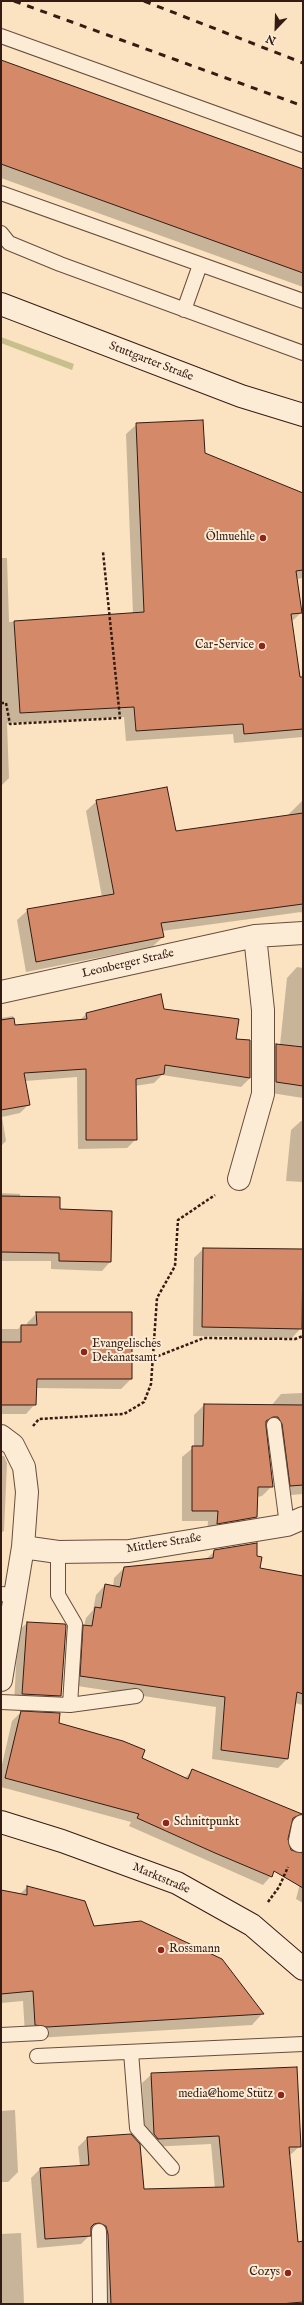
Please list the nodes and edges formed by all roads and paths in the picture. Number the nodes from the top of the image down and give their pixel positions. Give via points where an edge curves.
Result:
1 (1, 36) edge
2 (303, 145) edge
3 (1, 193) edge
4 (1, 233) edge
5 (200, 265) junction
6 (303, 301) edge
7 (1, 304) edge
8 (184, 310) junction
9 (303, 354) edge
10 (303, 415) edge
11 (103, 552) dead end
12 (1, 704) edge
13 (303, 933) edge
14 (255, 936) junction
15 (1, 992) edge
16 (239, 1179) joint
17 (303, 1336) edge
18 (153, 1358) junction
19 (274, 1425) dead end
20 (7, 1441) edge
21 (295, 1522) edge
22 (23, 1547) junction
23 (58, 1552) junction
24 (8, 1594) edge
25 (1, 1680) edge
26 (136, 1696) dead end
27 (1, 1702) edge
28 (70, 1705) junction
29 (1, 1822) edge
30 (302, 1836) edge
31 (252, 1925) junction
32 (303, 1969) edge
33 (41, 2033) dead end
34 (1, 2035) edge
35 (303, 2044) edge
36 (131, 2052) junction
37 (37, 2056) dead end
38 (172, 2168) dead end
39 (99, 2231) dead end
40 (100, 2304) edge

1 - 2 lane
3 - 5 lane
4 - 8 lane via 9,243
5 - 6 lane
5 - 8 lane
7 - 10 street, Stuttgarter Straße via 241,396
8 - 9 lane
11 - 12 path via 120,718 10,724 6,703
13 - 14 street, Leonberger Straße
14 - 15 street, Leonberger Straße
14 - 16 street via 263,1010 263,1094
16 - 18 path via 178,1220 175,1266 157,1298
17 - 18 path via 295,1339 204,1338
18 - 20 path via 151,1384 144,1402 124,1414 39,1419
19 - 21 lane
20 - 22 street via 24,1467 27,1492
21 - 23 street, Mittlere Straße via 128,1551
22 - 23 street, Mittlere Straße
22 - 24 street
23 - 28 lane via 58,1595 75,1624
24 - 25 street
26 - 28 lane
27 - 28 lane
29 - 31 street, Marktstraße via 62,1841 177,1884
30 - 31 path via 279,1887
31 - 32 street, Marktstraße
33 - 34 lane
35 - 36 lane
36 - 37 lane
36 - 38 lane via 137,2128
39 - 40 lane

